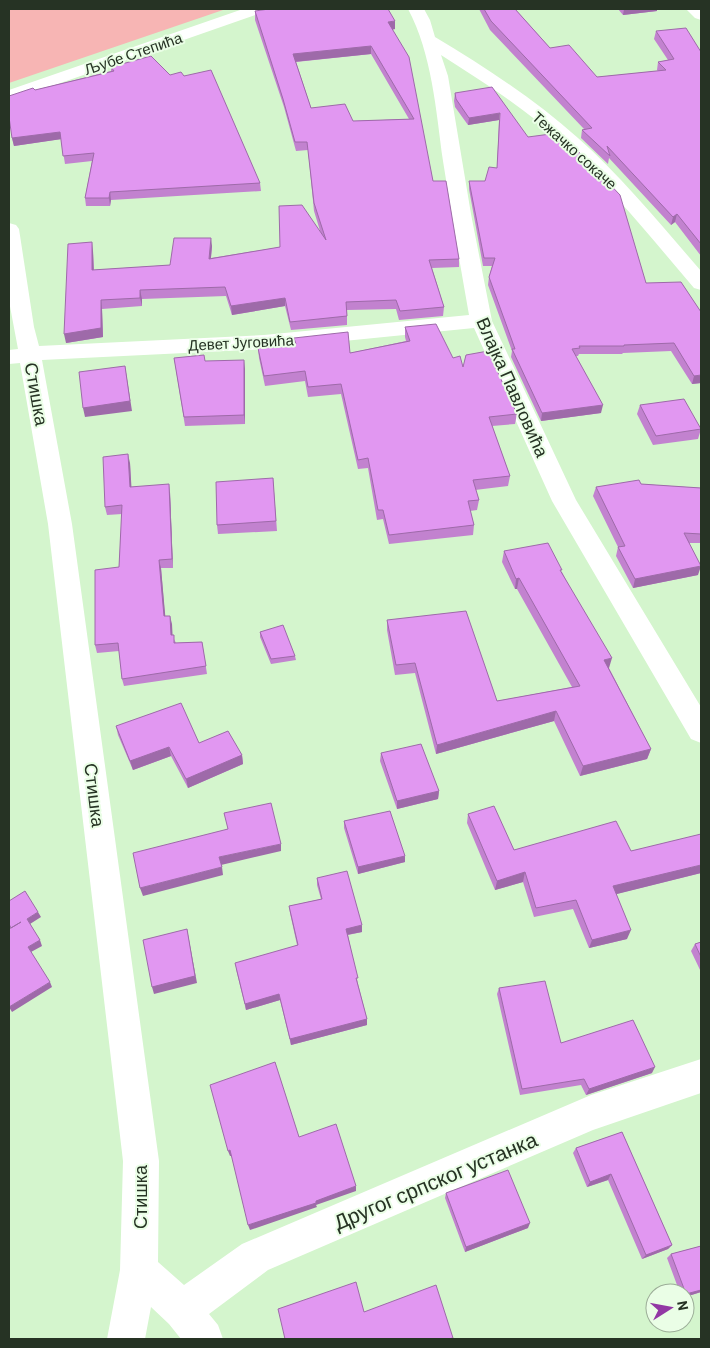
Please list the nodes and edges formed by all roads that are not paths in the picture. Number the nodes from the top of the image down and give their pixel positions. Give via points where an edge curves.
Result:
1 (258, 9) edge
2 (416, 9) edge
3 (694, 9) edge
4 (701, 15) edge
5 (427, 39) junction
6 (9, 96) edge
7 (9, 229) edge
8 (701, 284) edge
9 (481, 321) junction
10 (19, 356) edge
11 (701, 731) edge
12 (701, 1076) edge
13 (139, 1270) junction
14 (194, 1325) edge
15 (126, 1339) edge

1 - 6 street, Љубе Степића
2 - 5 street, Влајка Павловића
3 - 4 street
5 - 8 street, Тежачко сокаче via 487,75 571,142 620,190
5 - 9 street, Влајка Павловића via 439,76
7 - 10 street, Стишка via 23,327
9 - 10 street, Девет Југовића via 264,342
9 - 11 street, Влајка Павловића via 564,501
10 - 13 street, Стишка via 60,524 141,1161
12 - 14 street, Другог српског устанка via 591,1113 255,1258 217,1284
13 - 14 street
13 - 15 street, Стишка

